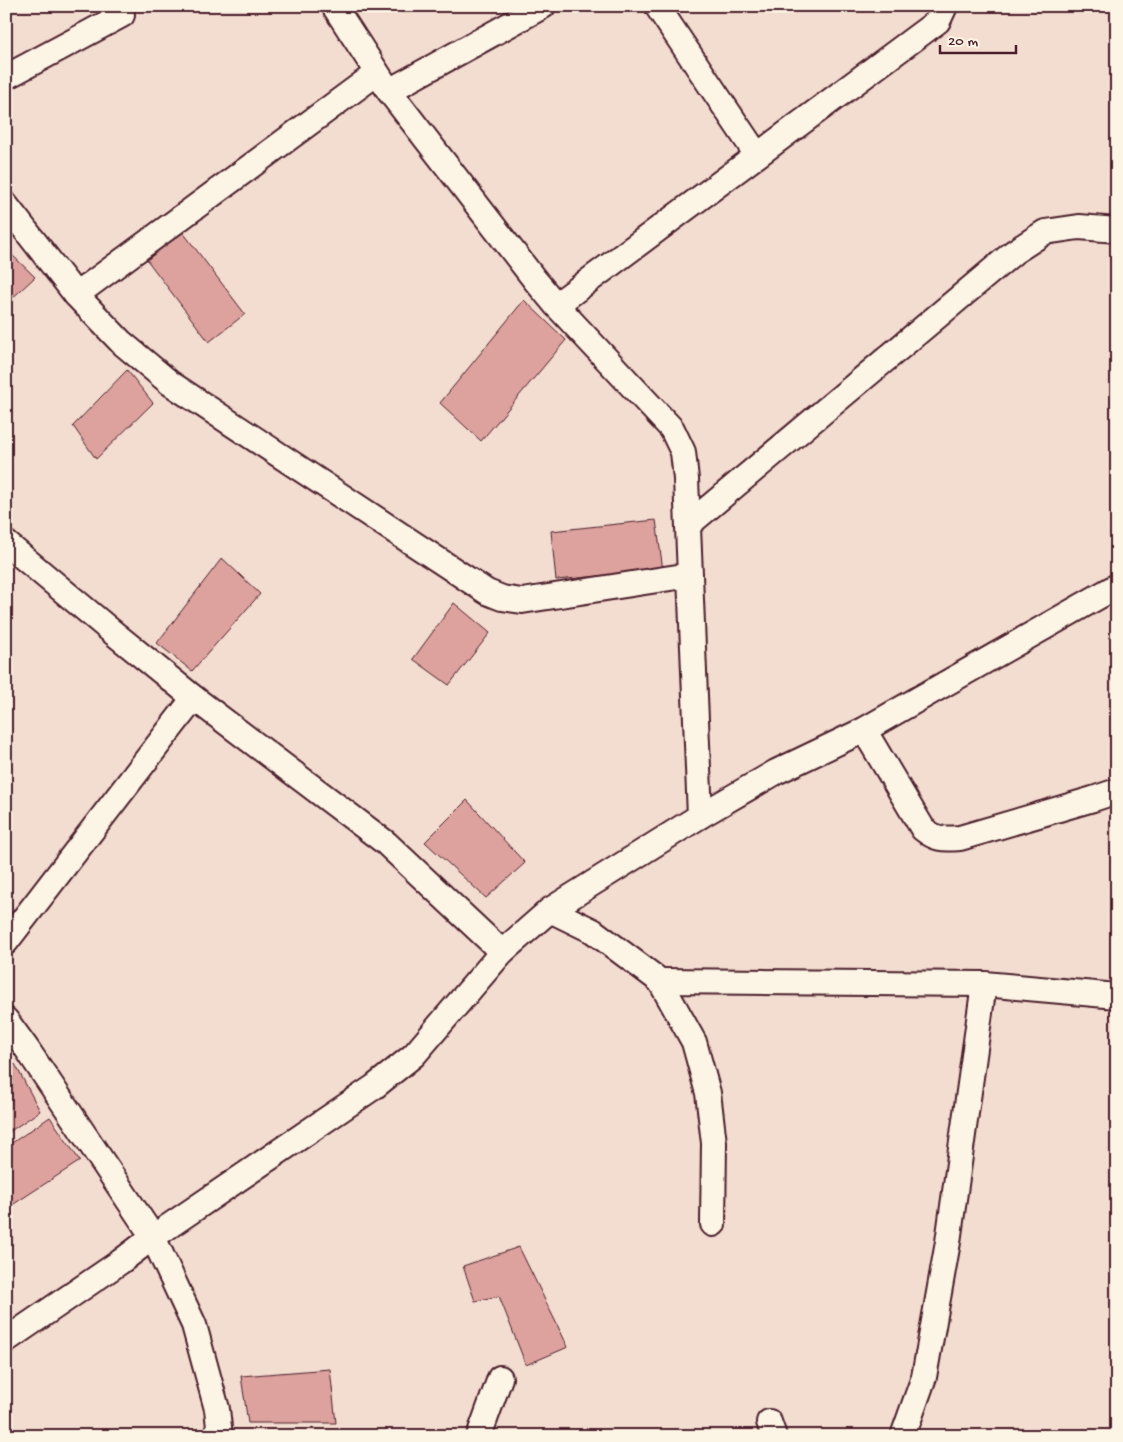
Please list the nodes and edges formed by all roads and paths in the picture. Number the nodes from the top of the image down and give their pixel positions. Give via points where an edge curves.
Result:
1 (334, 6) edge
2 (542, 6) edge
3 (658, 6) edge
4 (946, 6) edge
5 (122, 15) dead end
6 (6, 77) edge
7 (383, 82) junction
8 (757, 155) junction
9 (6, 205) edge
10 (1117, 230) edge
11 (76, 296) junction
12 (556, 305) junction
13 (688, 525) junction
14 (6, 543) edge
15 (690, 575) junction
16 (1117, 586) edge
17 (194, 698) junction
18 (864, 730) junction
19 (1117, 791) edge
20 (700, 816) junction
21 (550, 910) junction
22 (6, 942) edge
23 (502, 952) junction
24 (660, 981) junction
25 (984, 984) junction
26 (1117, 996) edge
27 (6, 1020) edge
28 (714, 1224) dead end
29 (153, 1237) junction
30 (6, 1340) edge
31 (500, 1378) dead end
32 (220, 1436) edge
33 (480, 1436) edge
34 (903, 1436) edge

1 - 7 street
2 - 7 street
3 - 8 street
4 - 8 street via 938,21
5 - 6 street
7 - 11 street
7 - 12 street
8 - 12 street
9 - 11 street
10 - 13 street via 1079,227 1046,232 1014,252
11 - 15 street via 121,342 170,383 487,592 522,601
12 - 13 street via 672,429 683,452
13 - 15 street
14 - 17 street
15 - 20 street
16 - 18 street
17 - 22 street
17 - 23 street via 386,843
18 - 19 street via 923,829 942,839 960,838
18 - 20 street via 776,772
20 - 21 street
21 - 23 street
21 - 24 street via 593,931
23 - 29 street via 414,1055 374,1087
24 - 25 street
24 - 28 street via 694,1042 708,1093 714,1143
25 - 26 street
25 - 34 street via 948,1242 924,1377
27 - 29 street
29 - 30 street
29 - 32 street via 194,1325 217,1409
31 - 33 street

